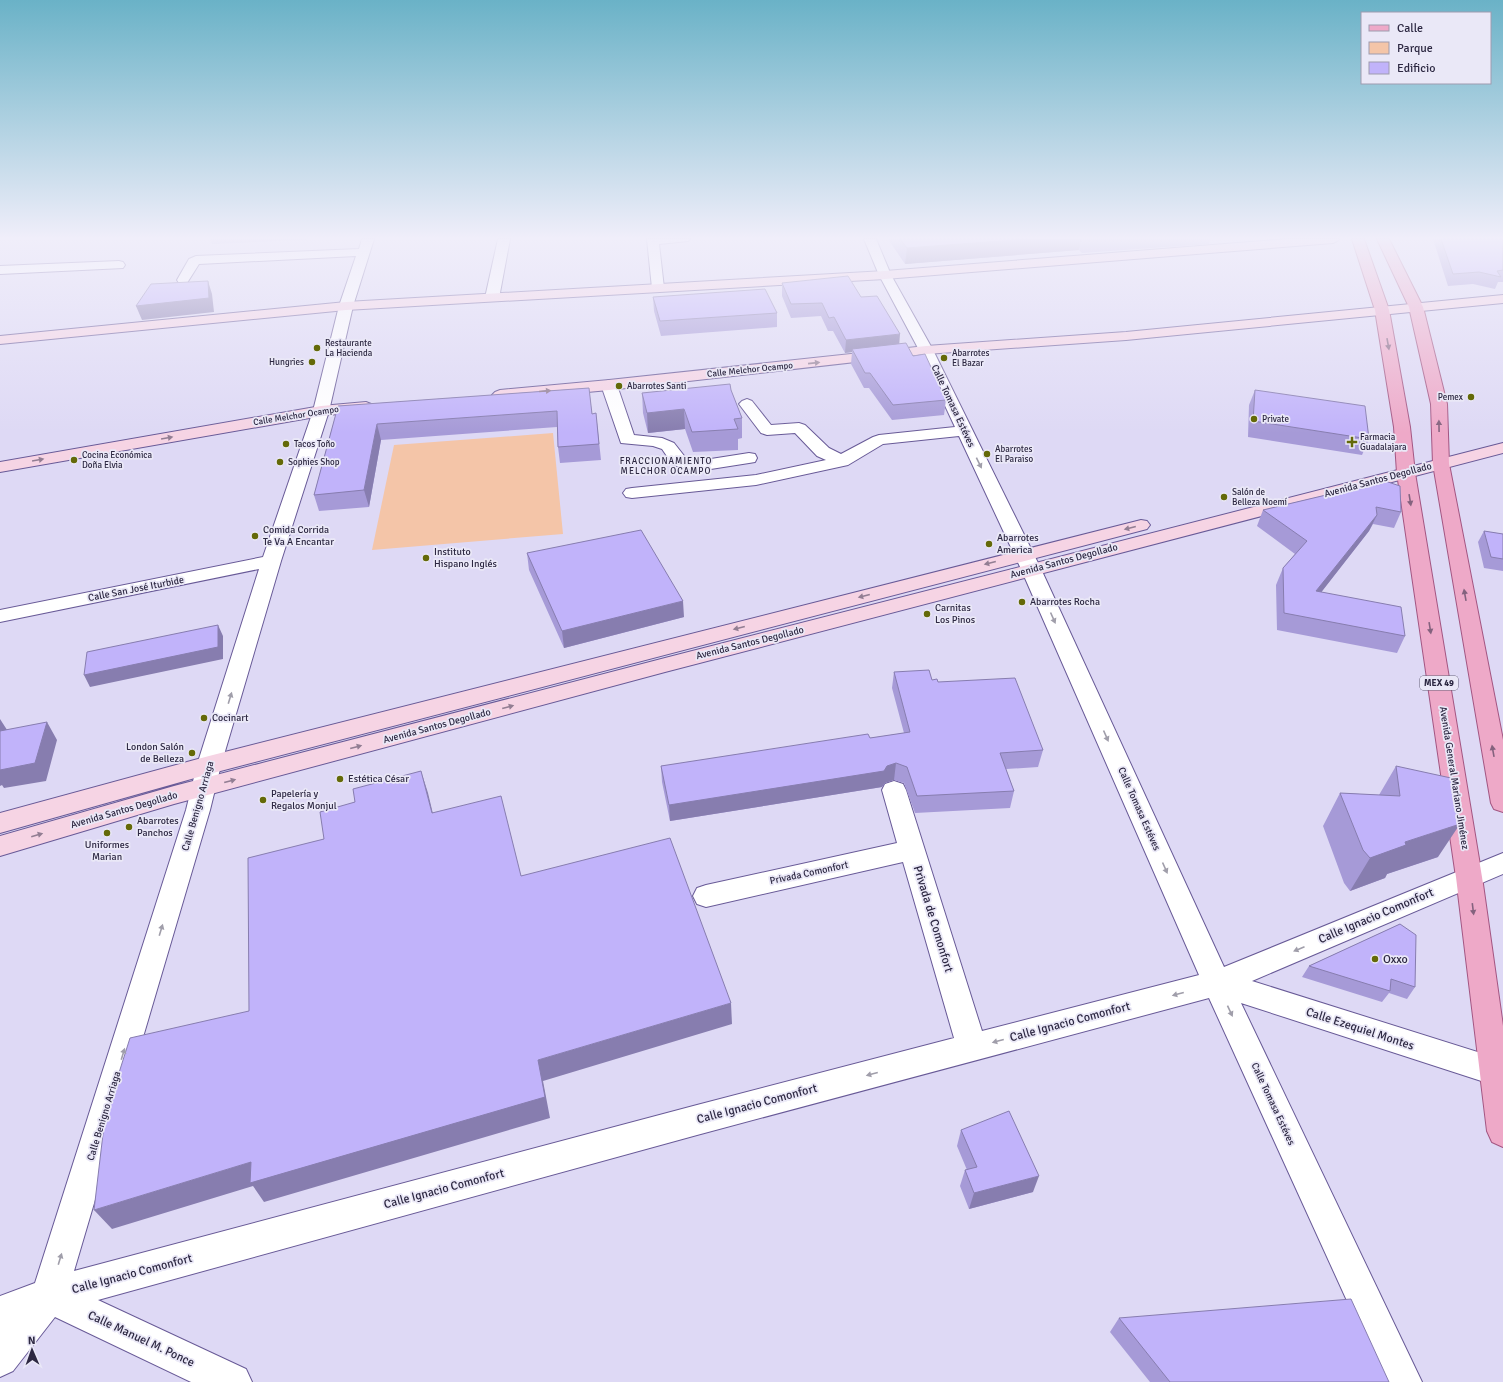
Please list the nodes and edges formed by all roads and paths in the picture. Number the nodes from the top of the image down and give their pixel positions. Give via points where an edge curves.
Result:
1 (392, 303) edge
2 (901, 303) edge
3 (1382, 303) edge
4 (1414, 303) edge
5 (1454, 303) edge
6 (346, 306) junction
7 (1416, 307) junction
8 (1382, 310) junction
9 (0, 340) edge
10 (926, 350) junction
11 (609, 385) junction
12 (484, 396) edge
13 (747, 404) dead end
14 (383, 406) edge
15 (320, 411) junction
16 (964, 431) junction
17 (1503, 435) edge
18 (1503, 448) edge
19 (1440, 457) junction
20 (749, 458) dead end
21 (842, 461) junction
22 (1406, 466) junction
23 (0, 467) edge
24 (632, 493) dead end
25 (271, 561) junction
26 (1027, 562) junction
27 (0, 616) edge
28 (209, 765) junction
29 (204, 788) junction
30 (894, 790) dead end
31 (1503, 803) edge
32 (0, 824) edge
33 (0, 846) edge
34 (913, 850) junction
35 (1503, 863) edge
36 (1469, 877) junction
37 (706, 896) dead end
38 (1217, 983) junction
39 (972, 1048) junction
40 (1498, 1073) edge
41 (1503, 1131) edge
42 (49, 1296) junction
43 (0, 1314) edge
44 (0, 1358) edge
45 (233, 1382) edge
46 (1403, 1382) edge

1 - 6 street
2 - 10 street, Calle Tomasa Estéves
3 - 8 main road, Avenida General Mariano Jiménez / MEX 49
4 - 7 main road
5 - 7 street, Calle Melchor Ocampo
6 - 9 street
6 - 15 street, Calle Benigno Arriaga
7 - 8 street, Calle Melchor Ocampo
19 -> 7 main road via 1439,404
8 - 10 street, Calle Melchor Ocampo via 1126,336
8 -> 22 main road, Avenida General Mariano Jiménez / MEX 49
11 -> 10 street, Calle Melchor Ocampo
10 - 16 street, Calle Tomasa Estéves
12 -> 11 street, Calle Melchor Ocampo
11 - 20 street via 627,440 656,441 668,446 679,461 698,466
13 - 21 street via 767,430 799,428 823,452
14 - 15 street, Calle Melchor Ocampo
23 -> 15 street, Calle Melchor Ocampo
15 - 25 street, Calle Benigno Arriaga
16 - 21 street via 879,440
16 -> 26 street, Calle Tomasa Estéves
17 - 19 street, Avenida Santos Degollado
18 - 19 street, Avenida Santos Degollado
19 - 22 street, Avenida Santos Degollado
31 -> 19 main road
21 - 24 street via 756,480
22 - 26 street, Avenida Santos Degollado
22 -> 36 main road, Avenida General Mariano Jiménez / MEX 49
25 - 27 street, Calle San José Iturbide
28 -> 25 street, Calle Benigno Arriaga
26 -> 28 street, Avenida Santos Degollado
29 -> 26 street, Avenida Santos Degollado
26 -> 38 street, Calle Tomasa Estéves
28 - 29 street, Calle Benigno Arriaga
28 - 32 street, Avenida Santos Degollado
33 -> 29 street, Avenida Santos Degollado
42 -> 29 street, Calle Benigno Arriaga
30 - 34 street, Privada de Comonfort
34 - 37 street, Privada Comonfort
34 - 39 street, Privada de Comonfort
35 - 36 street, Calle Ignacio Comonfort
36 -> 38 street, Calle Ignacio Comonfort
36 -> 40 main road, Avenida General Mariano Jiménez / MEX 49
38 -> 39 street, Calle Ignacio Comonfort
38 - 40 street, Calle Ezequiel Montes
38 -> 46 street, Calle Tomasa Estéves
39 -> 42 street, Calle Ignacio Comonfort
40 - 41 main road, Avenida General Mariano Jiménez / MEX 49
42 - 43 street, Calle Ignacio Comonfort
42 - 44 street, Calle Benigno Arriaga
42 - 45 street, Calle Manuel M. Ponce

